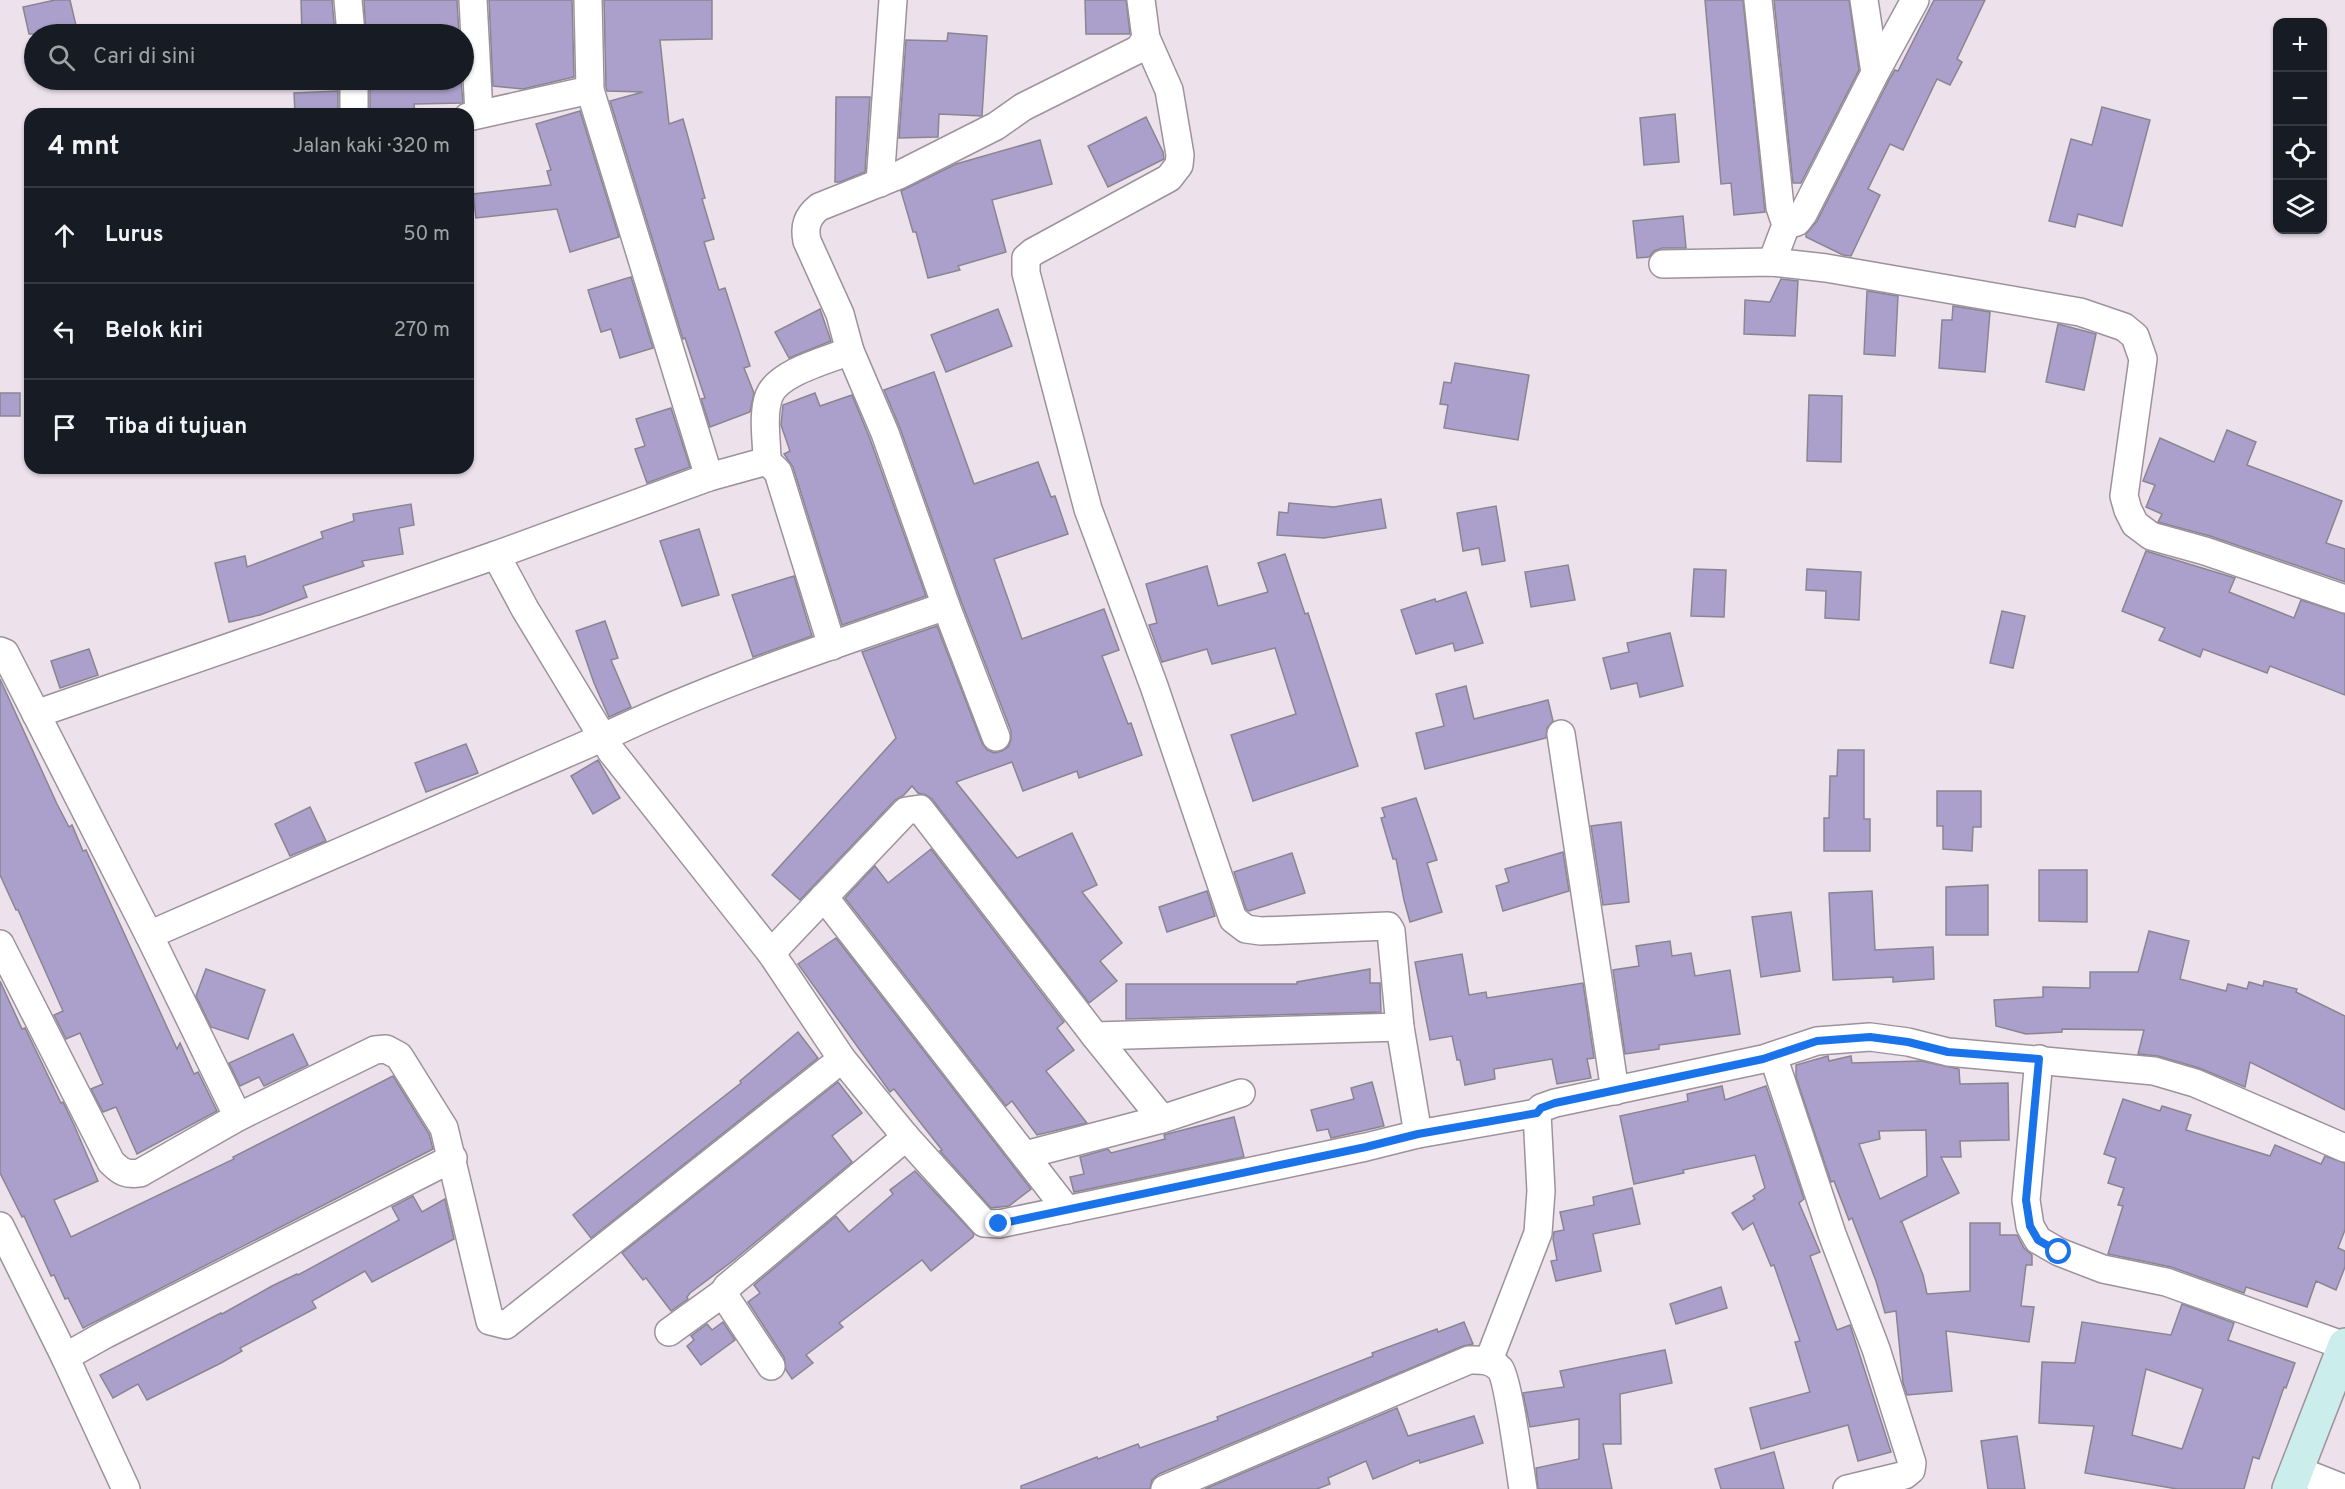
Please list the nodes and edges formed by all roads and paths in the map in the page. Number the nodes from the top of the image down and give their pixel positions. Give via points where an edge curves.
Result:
1 (348, 0) edge
2 (473, 0) edge
3 (588, 0) edge
4 (893, 0) edge
5 (1141, 0) edge
6 (1758, 0) edge
7 (1864, 0) edge
8 (1915, 0) edge
9 (350, 24) edge
10 (473, 24) edge
11 (1146, 38) junction
12 (1875, 73) junction
13 (354, 90) edge
14 (473, 90) edge
15 (590, 90) junction
16 (354, 108) edge
17 (473, 108) edge
18 (474, 116) edge
19 (880, 183) junction
20 (1786, 225) junction
21 (1772, 262) junction
22 (1663, 264) dead end
23 (850, 351) junction
24 (766, 461) junction
25 (709, 477) junction
26 (496, 555) junction
27 (2345, 598) edge
28 (946, 606) junction
29 (832, 646) junction
30 (0, 651) edge
31 (36, 714) junction
32 (1561, 734) dead end
33 (604, 737) junction
34 (996, 737) dead end
35 (824, 897) junction
36 (149, 935) junction
37 (0, 944) edge
38 (771, 953) junction
39 (1400, 1027) junction
40 (1095, 1036) junction
41 (1773, 1056) junction
42 (842, 1059) junction
43 (2039, 1059) junction
44 (1615, 1091) junction
45 (1241, 1093) dead end
46 (1537, 1113) junction
47 (238, 1117) junction
48 (1162, 1119) junction
49 (1418, 1134) junction
50 (906, 1137) junction
51 (2345, 1148) edge
52 (1025, 1155) junction
53 (453, 1158) junction
54 (1067, 1210) junction
55 (0, 1226) edge
56 (723, 1293) junction
57 (669, 1332) dead end
58 (2345, 1345) edge
59 (65, 1357) junction
60 (1489, 1360) junction
61 (771, 1366) dead end
62 (2293, 1479) edge
63 (126, 1489) edge
64 (1165, 1489) edge
65 (1523, 1489) edge
66 (1847, 1489) edge
67 (2345, 1489) edge

1 - 9 street
2 - 10 street
3 - 15 street
4 - 19 street
5 - 11 street
6 - 20 street via 1780,207
7 - 12 street
8 - 12 street
11 - 19 street via 1139,49
11 - 39 street via 1168,90 1179,165 1168,178 1034,252 1026,258 1026,273 1088,509 1154,686 1233,919 1246,929 1262,931 1388,926
12 - 20 street via 1803,214 1797,222
13 - 16 street
14 - 17 street
15 - 18 street
15 - 25 street
19 - 23 street via 819,207 809,215 805,230 840,314
20 - 21 street
21 - 22 street
21 - 27 street via 2080,312 2124,327 2135,336 2143,359 2124,496 2135,524 2151,536
23 - 24 street via 779,382 766,409
23 - 28 street via 885,433
24 - 25 street
24 - 29 street via 778,472
25 - 26 street
26 - 31 street
26 - 33 street
28 - 29 street
28 - 34 street
29 - 33 street via 734,680
30 - 31 street via 5,653
31 - 36 street
32 - 44 street
33 - 36 street
33 - 38 street via 611,751
35 - 38 street
35 - 40 street via 906,811 920,809
35 - 52 street
36 - 47 street
37 - 47 street via 111,1162 122,1172 140,1173
38 - 42 street
39 - 40 street
39 - 49 street
40 - 48 street
41 - 43 street via 1817,1041 1870,1037 1948,1052
41 - 44 street
41 - 66 street via 1912,1463 1905,1475
42 - 50 street
42 - 53 street via 506,1325 490,1321
43 - 51 street via 2154,1071 2195,1083
43 - 58 street via 2026,1200 2030,1226 2038,1240 2103,1269 2166,1282
44 - 46 street via 1555,1103
45 - 48 street
46 - 49 street
46 - 60 street via 1541,1191 1538,1233
47 - 53 street via 375,1050 386,1049 399,1056 444,1128
48 - 52 street
49 - 54 street
50 - 54 street via 984,1223 999,1224
50 - 56 street
52 - 54 street
53 - 59 street
55 - 59 street
56 - 57 street
56 - 61 street
58 - 62 street
59 - 63 street
60 - 64 street via 1469,1360
60 - 65 street via 1501,1370
62 - 67 street

